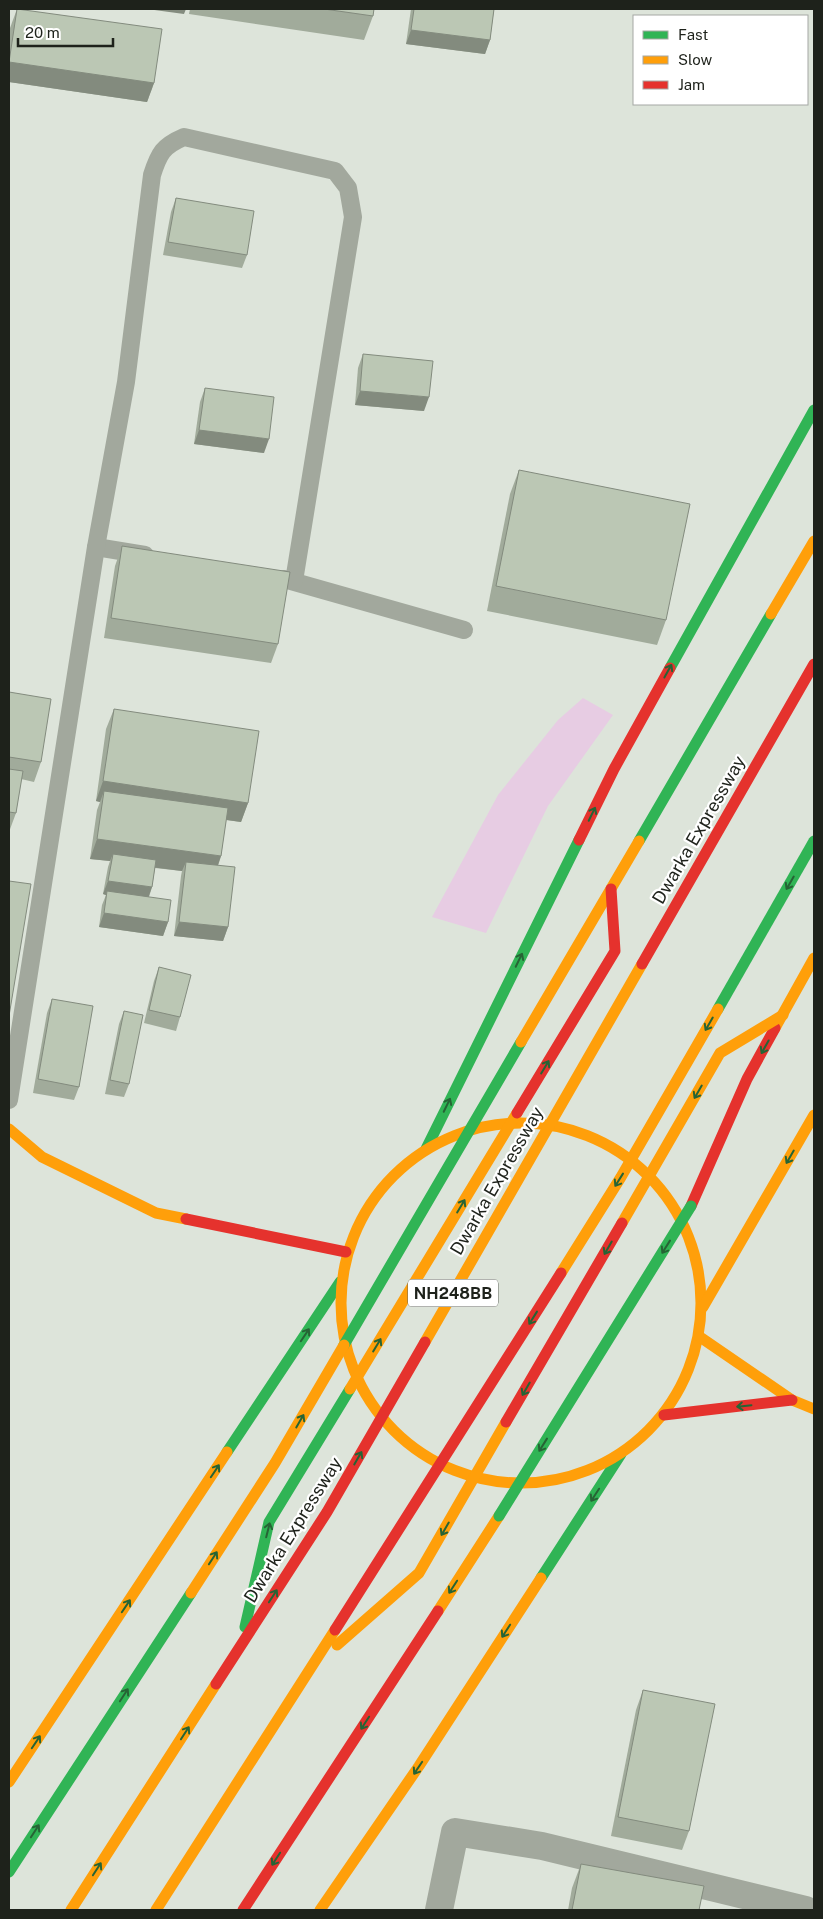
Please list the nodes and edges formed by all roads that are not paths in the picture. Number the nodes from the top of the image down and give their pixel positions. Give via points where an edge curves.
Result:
1 (814, 410) edge
2 (814, 541) edge
3 (96, 547) junction
4 (162, 558) edge
5 (266, 576) edge
6 (294, 581) junction
7 (464, 630) dead end
8 (814, 664) edge
9 (814, 841) edge
10 (612, 889) junction
11 (814, 958) edge
12 (783, 1014) junction
13 (9, 1100) edge
14 (814, 1115) edge
15 (9, 1130) edge
16 (426, 1149) junction
17 (17, 1153) dead end
18 (42, 1158) junction
19 (346, 1252) junction
20 (340, 1282) junction
21 (703, 1307) junction
22 (700, 1337) junction
23 (792, 1400) junction
24 (814, 1408) edge
25 (664, 1415) junction
26 (621, 1454) junction
27 (241, 1646) junction
28 (314, 1665) junction
29 (9, 1782) edge
30 (9, 1872) edge
31 (71, 1910) edge
32 (156, 1910) edge
33 (243, 1910) edge
34 (320, 1910) edge
35 (439, 1910) edge
36 (806, 1910) edge

16 -> 1 main road via 614,768
2 - 10 main road, bridge
3 - 4 lane
3 - 6 lane via 126,382 152,175 159,154 171,143 184,138 334,171 348,188 353,217
3 - 13 lane
5 - 6 lane
6 - 7 lane
27 -> 8 main road, Dwarka Expressway / NH248BB, bridge via 327,1512
9 -> 28 main road, bridge via 621,1177
27 -> 10 main road, bridge via 270,1522 615,951
30 -> 10 main road, bridge via 275,1464
11 - 12 main road
12 -> 28 main road, bridge via 720,1053 419,1573
12 -> 33 main road, bridge via 747,1079 691,1206 499,1516
14 -> 21 main road
15 - 18 main road
16 - 19 main road via 399,1169 376,1194 358,1222
16 - 21 main road via 477,1127 532,1122 586,1134 635,1161 672,1202 696,1252
17 - 18 main road
18 - 19 main road via 156,1213
19 - 20 main road
20 - 26 main road via 343,1341 364,1395 402,1440 452,1471 509,1484 567,1478
29 -> 20 main road
21 - 22 main road
22 - 23 main road
22 - 25 main road via 686,1379
23 - 24 main road
23 -> 25 main road
25 - 26 main road
26 -> 34 main road via 424,1757
31 -> 27 main road, Dwarka Expressway / NH248BB, bridge
28 - 32 main road, bridge
35 - 36 street via 455,1832 542,1846

